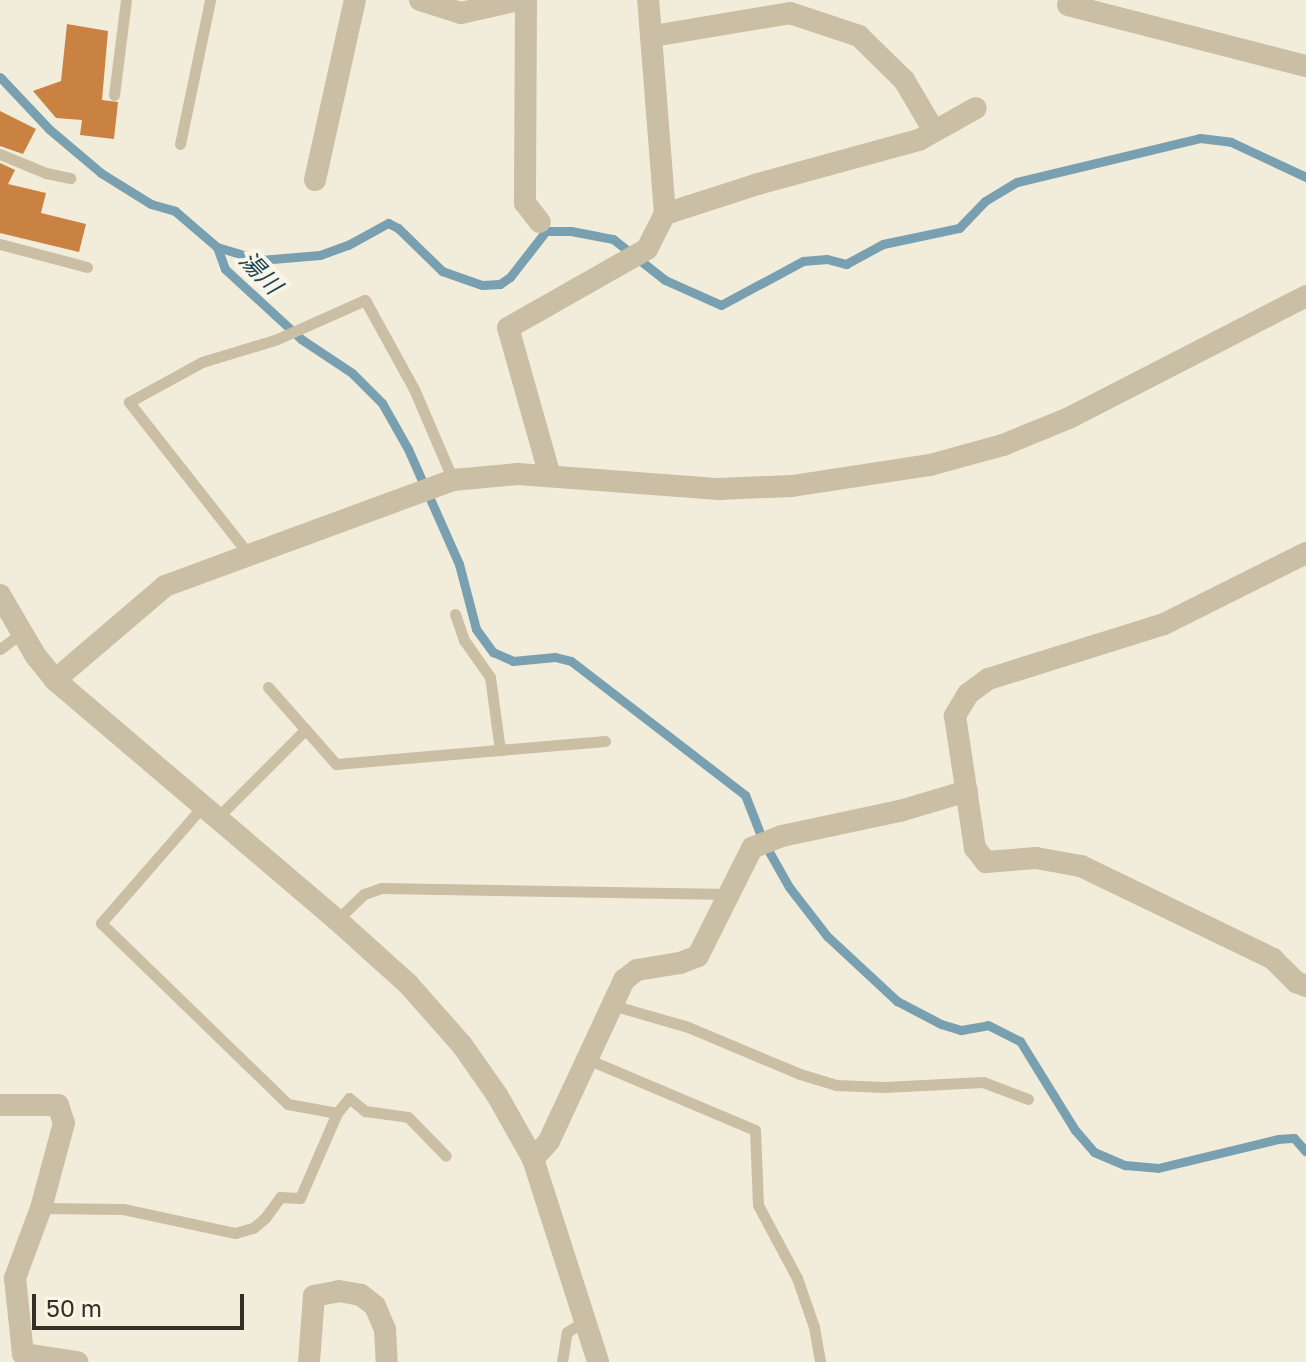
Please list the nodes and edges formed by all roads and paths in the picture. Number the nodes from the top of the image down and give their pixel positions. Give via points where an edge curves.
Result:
1 (126, 0) edge
2 (210, 0) edge
3 (355, 0) edge
4 (420, 0) edge
5 (518, 0) edge
6 (526, 0) edge
7 (648, 0) edge
8 (1068, 5) dead end
9 (653, 36) junction
10 (1306, 66) edge
11 (114, 95) dead end
12 (976, 108) dead end
13 (934, 131) junction
14 (180, 144) dead end
15 (0, 154) edge
16 (70, 178) dead end
17 (315, 180) dead end
18 (665, 214) junction
19 (540, 222) dead end
20 (0, 244) edge
21 (87, 267) dead end
22 (1306, 296) edge
23 (550, 476) junction
24 (445, 484) junction
25 (1306, 553) edge
26 (250, 556) junction
27 (0, 595) edge
28 (455, 614) dead end
29 (21, 633) junction
30 (0, 649) edge
31 (55, 680) junction
32 (268, 687) dead end
33 (306, 729) junction
34 (605, 741) dead end
35 (500, 750) junction
36 (967, 791) junction
37 (209, 813) junction
38 (729, 894) junction
39 (337, 920) junction
40 (1306, 986) edge
41 (612, 1005) junction
42 (587, 1059) junction
43 (1028, 1099) dead end
44 (0, 1105) edge
45 (337, 1113) junction
46 (446, 1156) dead end
47 (533, 1159) junction
48 (41, 1208) junction
49 (587, 1320) junction
50 (77, 1362) edge
51 (309, 1362) edge
52 (387, 1362) edge
53 (562, 1362) edge
54 (598, 1362) edge
55 (820, 1362) edge

1 - 11 lane
2 - 14 lane
3 - 17 street
4 - 5 street via 461,13
6 - 19 street via 525,203
7 - 9 street
8 - 10 street
9 - 13 street via 790,13 859,36 904,80
9 - 18 street
12 - 13 street
13 - 18 street via 919,140
15 - 16 lane
18 - 23 street via 647,249 508,328
20 - 21 lane
22 - 23 street via 1069,418 1003,445 930,465 792,486 719,489
23 - 24 street via 518,474
24 - 26 street
24 - 26 lane via 414,389 365,300 275,340 202,362 129,402
25 - 36 street via 1164,624 988,679 968,694 955,716
26 - 31 street via 165,586
27 - 29 street
28 - 35 lane via 464,640 490,677
29 - 30 lane
29 - 31 street
31 - 37 street
32 - 33 lane
33 - 35 lane via 336,764
33 - 37 lane
34 - 35 lane
36 - 38 street via 752,848
36 - 40 street via 975,848 986,862 1036,858 1081,866 1273,959
37 - 39 street
37 - 45 lane via 101,923 288,1104
38 - 39 lane via 381,888 364,894
38 - 41 street via 698,956 637,970 624,980
39 - 47 street via 408,984 462,1045
41 - 42 street
41 - 43 lane via 688,1027 836,1085 983,1082
42 - 47 street via 549,1141
42 - 55 lane via 755,1130 758,1205 797,1278
44 - 48 street via 58,1105 64,1123
45 - 46 lane via 349,1098 365,1111 408,1117
45 - 48 lane via 300,1198 280,1197 253,1228 235,1233 123,1209
47 - 49 street
48 - 50 street via 15,1278 23,1354
49 - 53 lane via 567,1332
49 - 54 street
51 - 52 street via 314,1296 339,1291 361,1295 375,1306 385,1329

